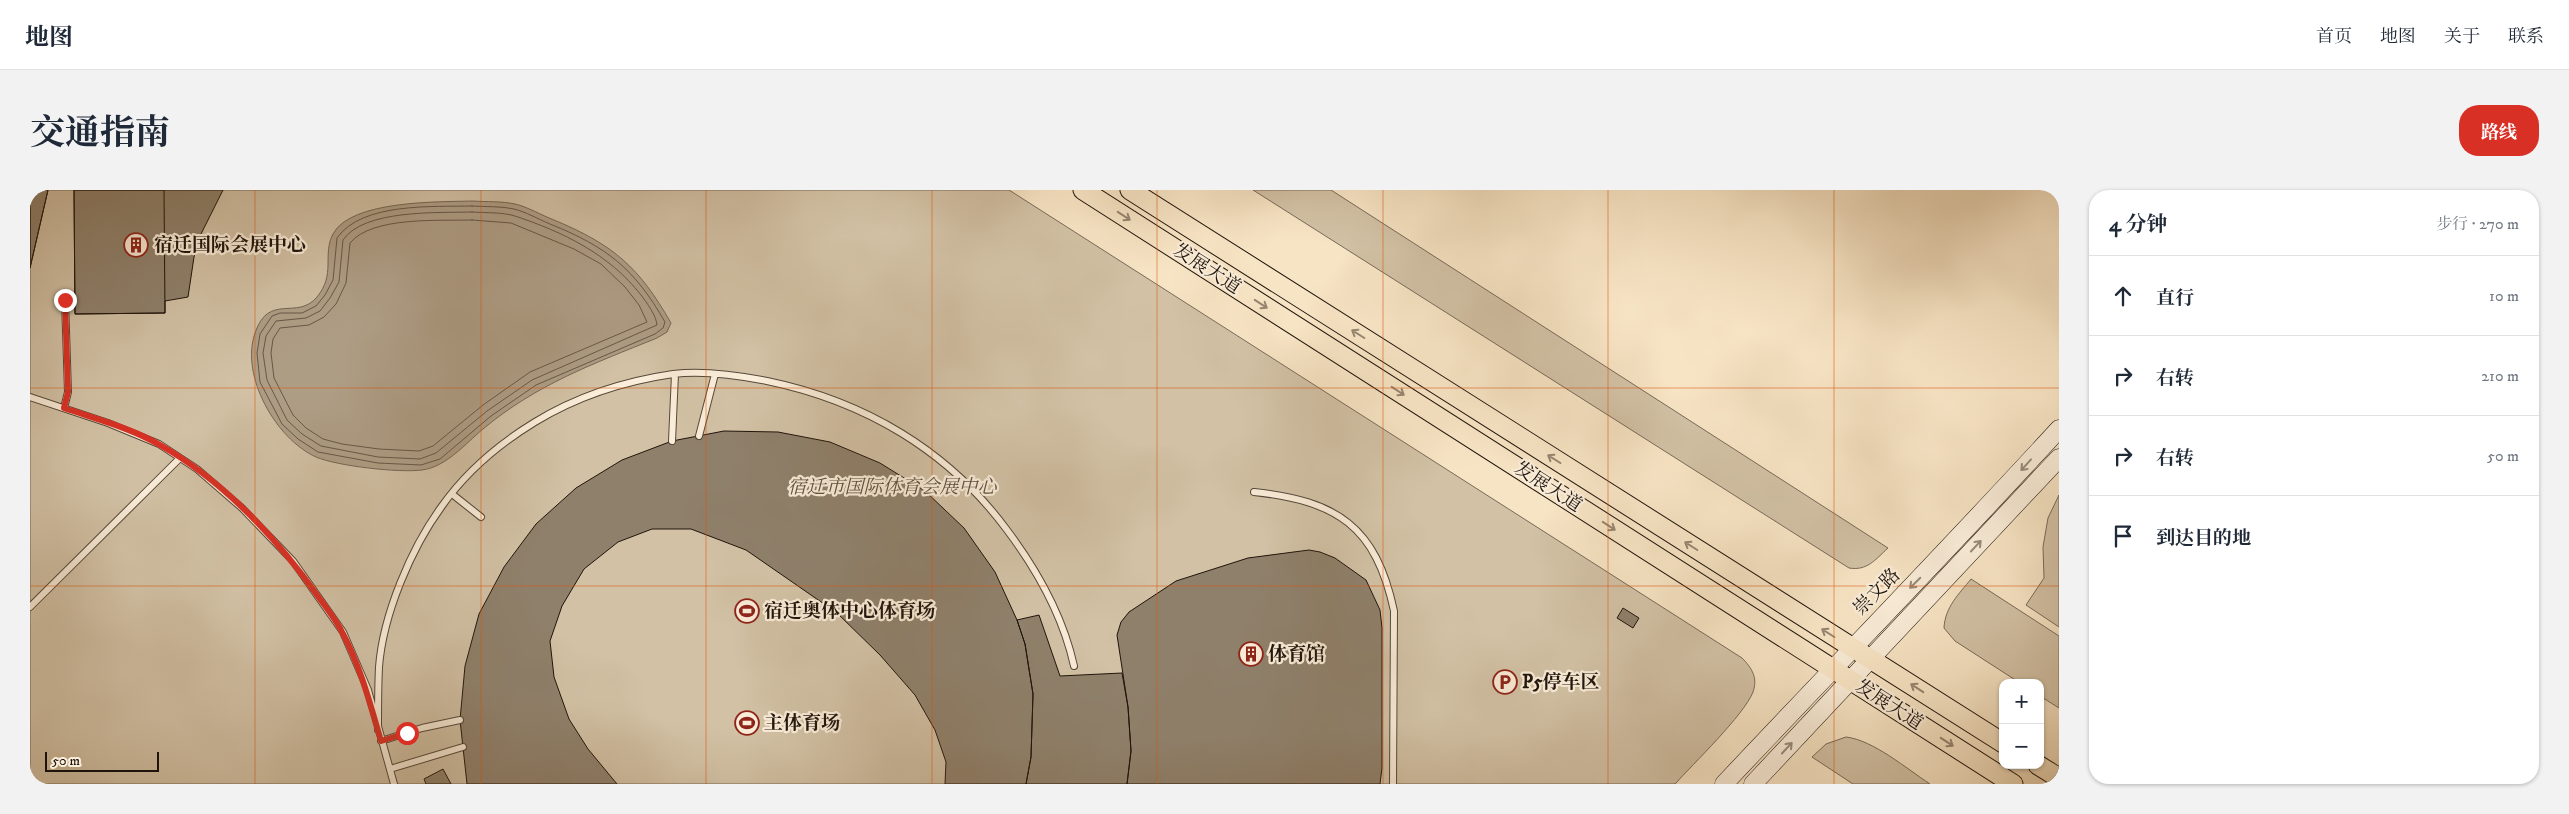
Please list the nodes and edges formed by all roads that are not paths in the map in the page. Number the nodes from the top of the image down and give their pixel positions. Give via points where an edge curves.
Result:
1 (1083, 190) edge
2 (1130, 190) edge
3 (65, 300) dead end
4 (675, 374) junction
5 (714, 374) junction
6 (30, 396) edge
7 (64, 408) junction
8 (2059, 429) edge
9 (699, 436) dead end
10 (672, 441) dead end
11 (180, 458) junction
12 (2059, 458) edge
13 (1254, 492) dead end
14 (452, 494) junction
15 (481, 517) dead end
16 (30, 607) edge
17 (1851, 648) junction
18 (1870, 658) junction
19 (1074, 666) dead end
20 (1832, 668) junction
21 (1850, 680) junction
22 (460, 720) dead end
23 (378, 730) junction
24 (1999, 739) edge
25 (381, 741) junction
26 (462, 747) dead end
27 (390, 769) junction
28 (2044, 769) edge
29 (2059, 778) edge
30 (394, 784) edge
31 (1393, 784) edge
32 (1724, 784) edge
33 (1753, 784) edge
34 (2013, 784) edge

1 -> 20 main road, 发展大道
17 -> 2 main road, 发展大道
3 - 7 lane via 68,392
4 - 5 lane
4 - 10 lane
4 - 14 lane via 624,385 550,413 511,437 480,462
5 - 9 lane
5 - 19 lane via 791,386 839,401 902,432 950,467 991,508 1031,563 1053,606
6 - 7 lane
7 - 11 lane via 160,444
8 -> 17 street, 崇文路 via 1951,547
11 - 16 lane
11 - 23 lane via 242,508 293,561 343,632 368,690
18 -> 12 street
13 - 31 lane via 1290,496 1336,514 1353,526 1381,564 1394,611
14 - 15 lane
14 - 23 lane via 416,550 395,598 379,665
17 - 18 main road, 发展大道
17 - 20 street, 崇文路
18 - 21 street
24 -> 18 main road, 发展大道
20 - 21 main road, 发展大道
20 - 32 street, 崇文路
33 -> 21 street
21 -> 34 main road, 发展大道
22 - 25 lane
23 - 25 lane
25 - 27 lane
26 - 27 lane
27 - 30 lane
28 - 29 main road

